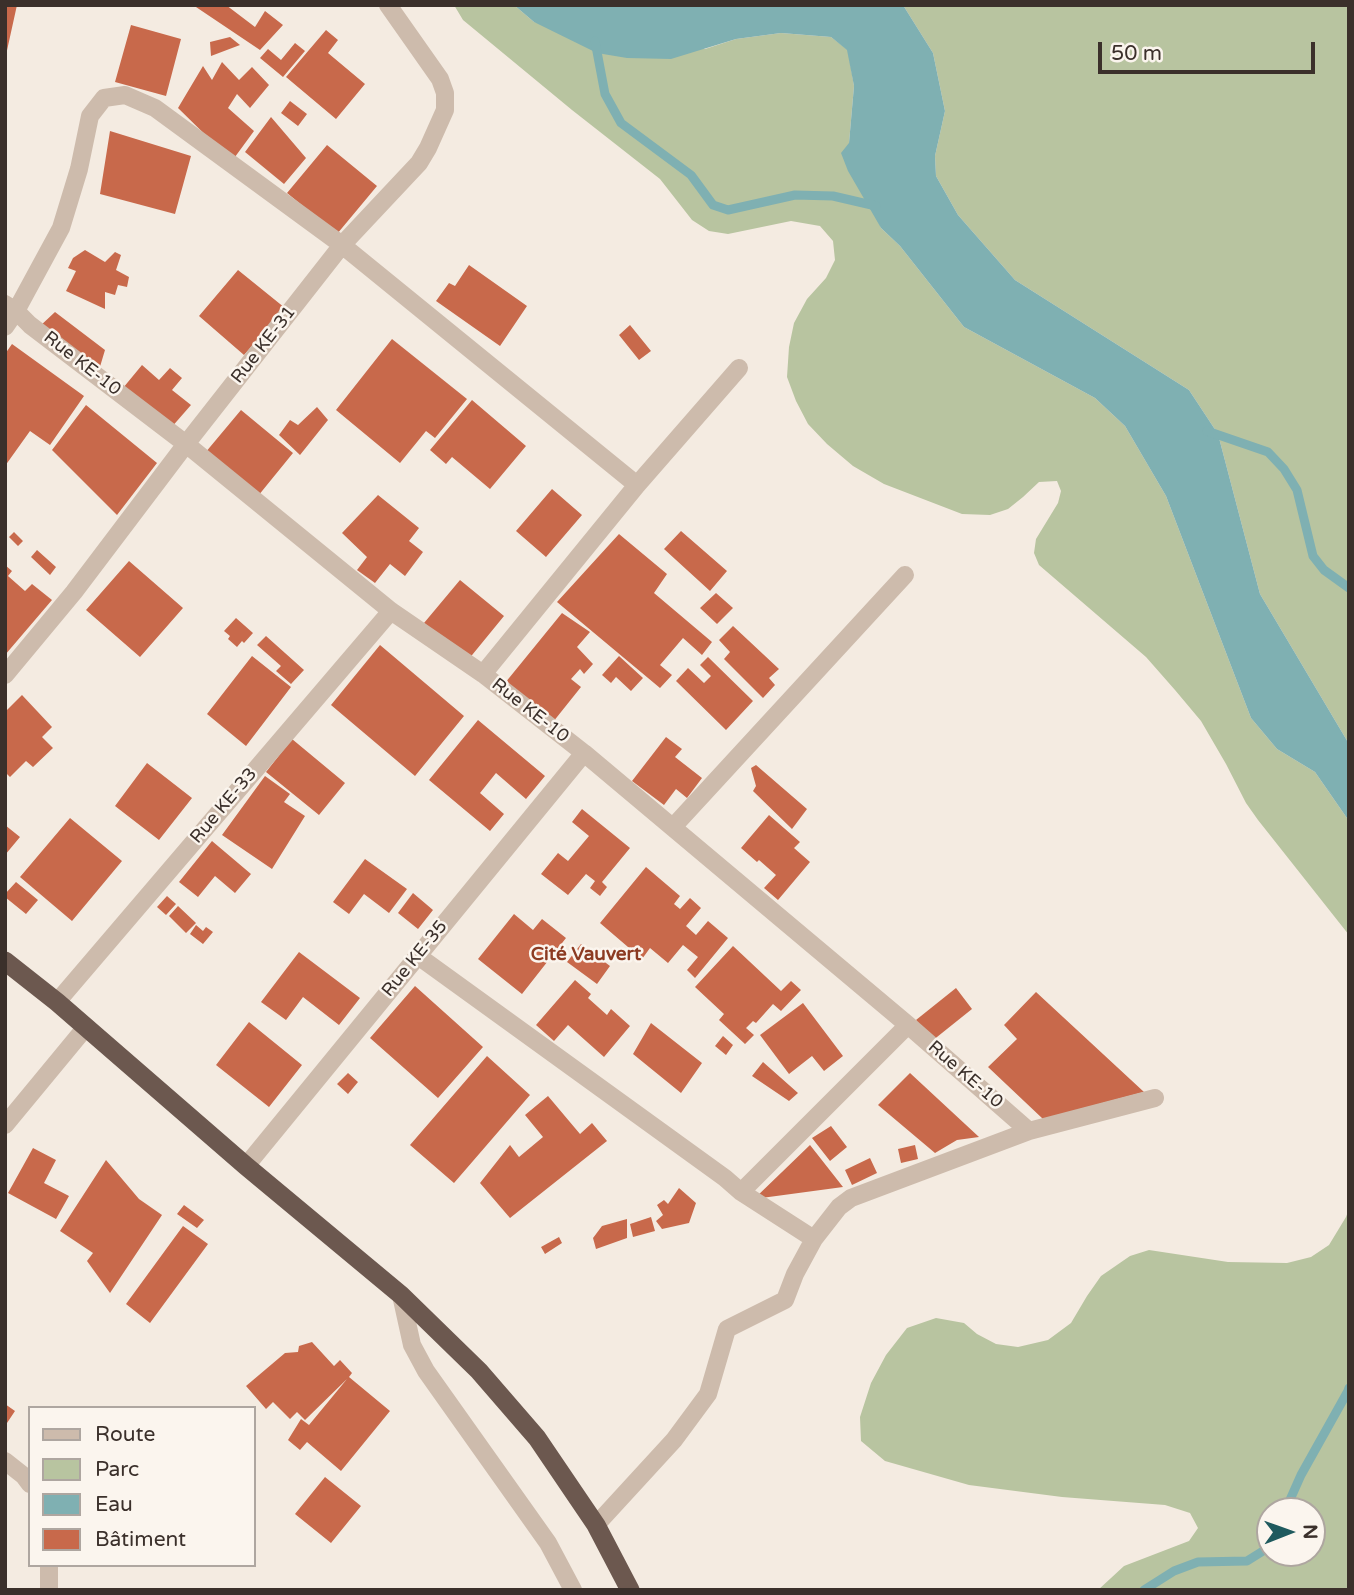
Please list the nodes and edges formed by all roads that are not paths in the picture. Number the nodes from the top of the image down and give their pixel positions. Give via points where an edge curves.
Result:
1 (388, 5) edge
2 (342, 246) junction
3 (11, 307) edge
4 (5, 327) edge
5 (739, 369) dead end
6 (186, 444) junction
7 (637, 485) junction
8 (905, 575) dead end
9 (391, 611) junction
10 (483, 674) junction
11 (5, 675) edge
12 (584, 753) junction
13 (673, 827) junction
14 (418, 956) junction
15 (5, 961) edge
16 (57, 1002) junction
17 (908, 1025) junction
18 (86, 1027) junction
19 (1155, 1098) dead end
20 (5, 1125) edge
21 (1029, 1131) junction
22 (246, 1166) junction
23 (741, 1192) junction
24 (814, 1239) junction
25 (401, 1296) junction
26 (5, 1461) edge
27 (28, 1482) edge
28 (596, 1525) junction
29 (50, 1567) edge
30 (49, 1590) edge
31 (573, 1590) edge
32 (631, 1590) edge

1 - 2 street, Rue KE-31 via 440,79 445,110 419,163
2 - 3 street via 155,108 125,95 104,98 90,116 61,228
2 - 6 street, Rue KE-31
2 - 7 street
3 - 4 street
3 - 6 street, Rue KE-10
5 - 7 street
6 - 9 street, Rue KE-10
6 - 11 street, Rue KE-31
7 - 10 street
8 - 13 street
9 - 10 street, Rue KE-10
9 - 16 street, Rue KE-33
10 - 12 street, Rue KE-10
12 - 13 street, Rue KE-10
12 - 14 street, Rue KE-35
13 - 17 street, Rue KE-10
14 - 22 street, Rue KE-35
14 - 23 street
15 - 16 highway
16 - 18 highway
17 - 21 street, Rue KE-10
17 - 23 street
18 - 20 street
18 - 22 highway
19 - 21 street
21 - 24 street via 851,1198
22 - 25 highway
23 - 24 street
24 - 28 street via 785,1300 727,1329 708,1394 674,1440
25 - 28 highway via 479,1371 537,1438
25 - 31 street via 412,1345 426,1371 548,1544
26 - 27 street
28 - 32 highway
29 - 30 street

